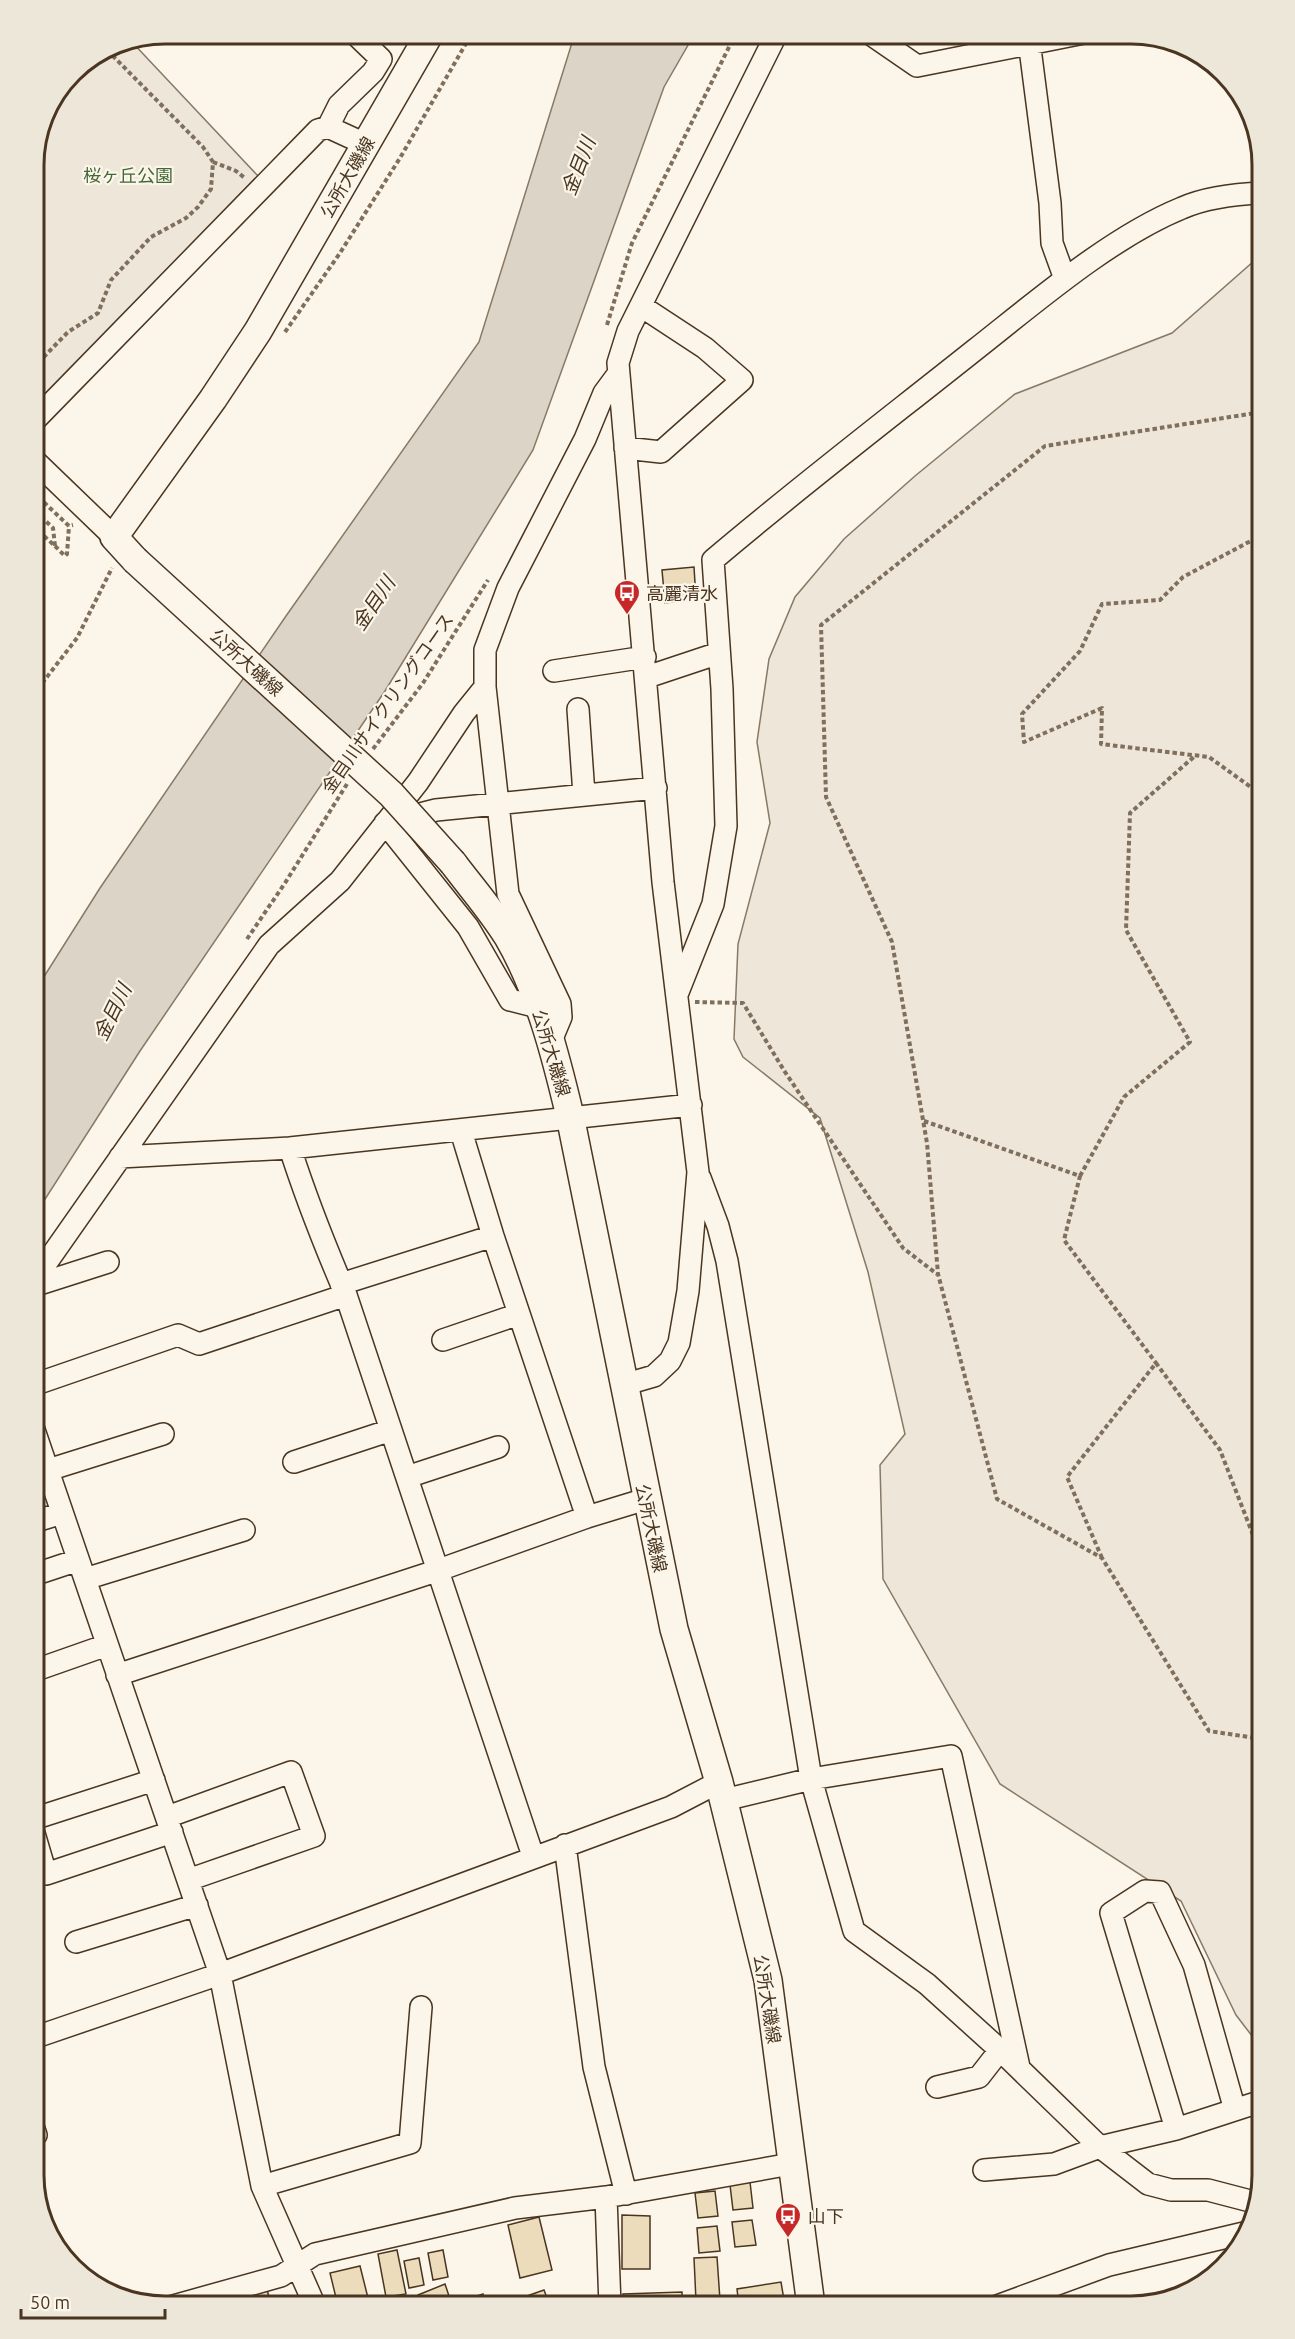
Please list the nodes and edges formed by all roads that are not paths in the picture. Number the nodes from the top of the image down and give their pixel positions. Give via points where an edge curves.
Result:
1 (365, 44) edge
2 (424, 44) edge
3 (772, 44) edge
4 (885, 44) edge
5 (1008, 44) edge
6 (1030, 44) edge
7 (328, 128) junction
8 (365, 144) junction
9 (1252, 193) edge
10 (1065, 279) junction
11 (641, 306) junction
12 (618, 374) junction
13 (44, 411) edge
14 (625, 448) junction
15 (44, 470) edge
16 (121, 553) junction
17 (719, 653) junction
18 (646, 667) junction
19 (554, 671) dead end
20 (485, 687) junction
21 (578, 709) dead end
22 (656, 788) junction
23 (584, 795) junction
24 (497, 804) junction
25 (385, 823) junction
26 (678, 998) junction
27 (538, 1007) junction
28 (551, 1041) junction
29 (691, 1105) junction
30 (570, 1116) junction
31 (461, 1131) junction
32 (290, 1148) junction
33 (120, 1157) junction
34 (698, 1172) junction
35 (493, 1236) junction
36 (108, 1262) dead end
37 (44, 1268) edge
38 (44, 1281) edge
39 (343, 1290) junction
40 (519, 1314) junction
41 (443, 1340) dead end
42 (44, 1381) edge
43 (623, 1385) junction
44 (391, 1430) junction
45 (164, 1434) dead end
46 (498, 1447) dead end
47 (44, 1459) edge
48 (294, 1462) dead end
49 (48, 1470) junction
50 (407, 1477) junction
51 (646, 1499) junction
52 (62, 1513) junction
53 (587, 1516) junction
54 (44, 1519) edge
55 (244, 1530) dead end
56 (82, 1570) junction
57 (436, 1571) junction
58 (44, 1574) edge
59 (107, 1645) junction
60 (44, 1667) edge
61 (117, 1675) junction
62 (811, 1779) junction
63 (154, 1780) junction
64 (721, 1791) junction
65 (44, 1816) edge
66 (169, 1824) junction
67 (565, 1845) junction
68 (533, 1857) junction
69 (44, 1867) edge
70 (188, 1880) junction
71 (197, 1905) junction
72 (76, 1942) dead end
73 (220, 1974) junction
74 (421, 2007) dead end
75 (44, 2034) edge
76 (1000, 2050) junction
77 (1018, 2067) junction
78 (937, 2087) dead end
79 (1252, 2105) edge
80 (1235, 2110) junction
81 (1176, 2129) junction
82 (1100, 2147) junction
83 (791, 2164) junction
84 (984, 2170) dead end
85 (261, 2186) junction
86 (616, 2195) junction
87 (1248, 2200) edge
88 (1235, 2235) edge
89 (295, 2266) junction
90 (212, 2295) edge
91 (310, 2295) edge
92 (611, 2295) edge
93 (810, 2296) edge
94 (1025, 2296) edge

1 - 7 street via 381,59 374,72 339,105
2 - 8 main road, 公所大磯線
3 - 11 street
4 - 5 street via 917,66
6 - 10 street via 1052,243
7 - 8 street
7 - 13 street via 318,130
8 - 16 main road, 公所大磯線 via 258,330
9 - 10 street via 1233,194 1183,207 1146,226
10 - 17 street via 713,560
11 - 12 street via 623,341
11 - 14 street via 705,348 742,380 661,452
12 - 14 street
12 - 20 street via 604,393 576,457 508,588 485,650
14 - 18 street
15 - 16 street
16 - 27 main road, 公所大磯線, bridge via 391,794 453,863 508,938
17 - 18 street
17 - 26 street via 726,826 713,904
18 - 19 street
18 - 22 street
20 - 24 street
20 - 25 street
21 - 23 street
22 - 23 street
22 - 26 street
23 - 24 street
24 - 25 street via 436,810
24 - 28 street via 508,894 560,1004 561,1017
25 - 27 street via 468,927 510,1000
25 - 33 street via 340,881 269,945
26 - 29 street
27 - 28 main road, 公所大磯線
28 - 30 main road, 公所大磯線
29 - 30 street
29 - 34 street
30 - 31 street
30 - 43 main road, 公所大磯線
31 - 32 street
31 - 35 street
32 - 33 street
32 - 39 street via 312,1217
33 - 37 street
34 - 43 street via 688,1291 679,1343 670,1361 654,1376
34 - 62 street via 727,1261
35 - 39 street
35 - 40 street
36 - 38 street
39 - 42 street via 199,1344 178,1335
39 - 44 street
40 - 41 street
40 - 53 street
43 - 51 main road, 公所大磯線
44 - 48 street
44 - 50 street
45 - 49 street
46 - 50 street
47 - 49 street
49 - 52 street
50 - 57 street
51 - 53 street
51 - 64 main road, 公所大磯線 via 674,1629
52 - 54 street
52 - 56 street
53 - 57 street
55 - 56 street
56 - 58 street
56 - 59 street
57 - 61 street
57 - 68 street
59 - 60 street
59 - 61 street
61 - 63 street
62 - 64 street
62 - 76 street via 854,1931 927,1984
62 - 77 street via 951,1756
63 - 65 street
63 - 66 street
64 - 67 street
64 - 83 main road, 公所大磯線 via 768,1980
66 - 69 street via 46,1874
66 - 70 street
66 - 70 street via 291,1772 314,1836
67 - 68 street
67 - 86 street via 594,2067
68 - 73 street
70 - 71 street
71 - 72 street
71 - 73 street
73 - 75 street
73 - 85 street
74 - 85 street via 410,2143
76 - 77 street
76 - 78 street via 979,2077
77 - 82 street
79 - 80 street
80 - 81 street
80 - 81 street via 1194,1965 1160,1892 1145,1891 1111,1913
81 - 82 street
82 - 84 street via 1054,2164
82 - 87 street via 1148,2184 1170,2190 1208,2190
83 - 86 street
83 - 93 main road, 公所大磯線
85 - 89 street
86 - 89 street via 515,2208 315,2254
86 - 92 street
88 - 94 street via 1109,2265
89 - 90 street via 280,2276
89 - 91 street

